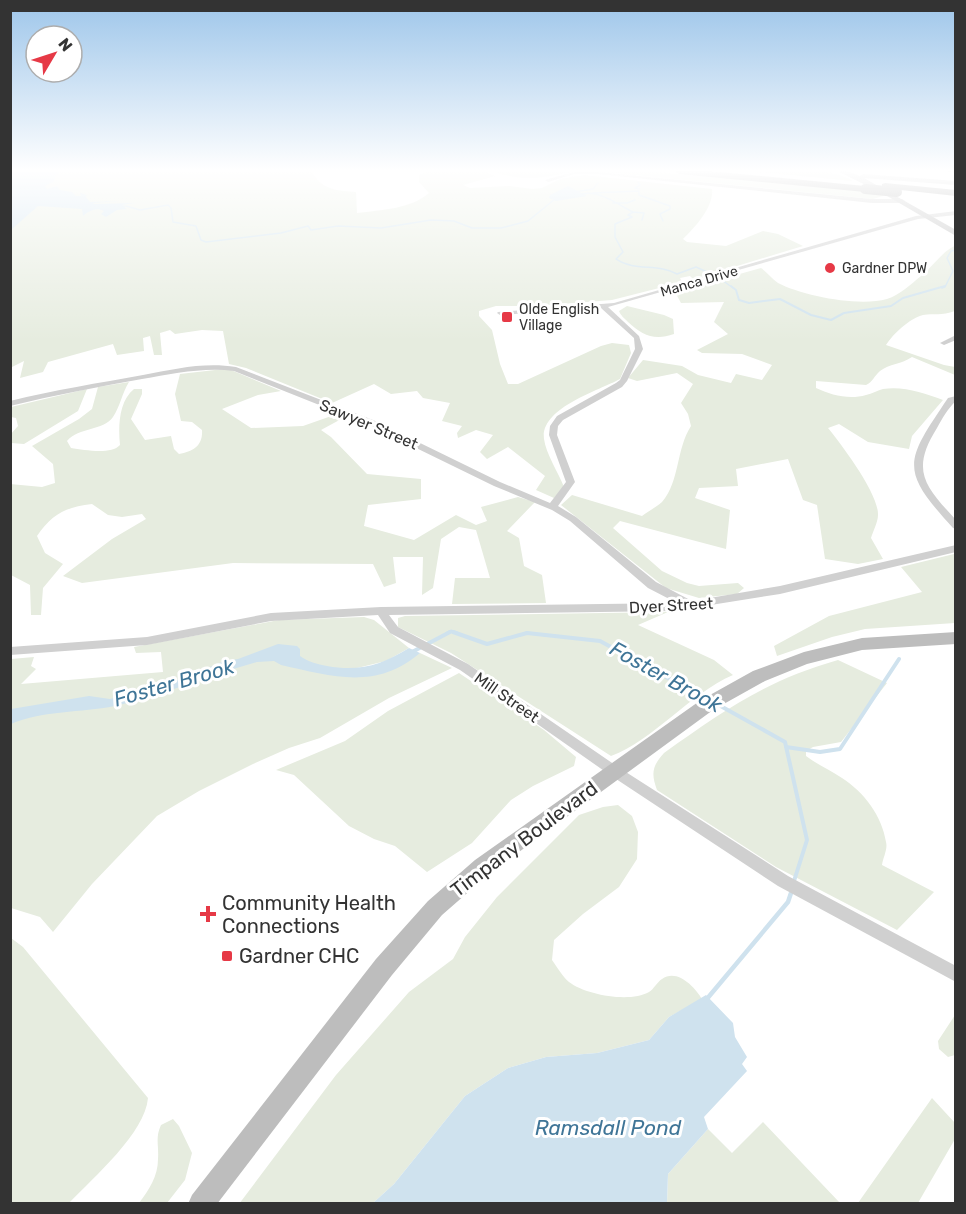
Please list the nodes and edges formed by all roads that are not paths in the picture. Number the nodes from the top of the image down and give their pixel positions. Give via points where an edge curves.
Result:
1 (881, 228) edge
2 (604, 307) junction
3 (500, 313) dead end
4 (956, 337) edge
5 (944, 343) dead end
6 (956, 398) edge
7 (10, 404) edge
8 (552, 507) junction
9 (956, 526) edge
10 (956, 548) edge
11 (692, 605) junction
12 (381, 611) junction
13 (956, 638) edge
14 (10, 651) edge
15 (614, 771) junction
16 (956, 975) edge
17 (201, 1203) edge

1 - 2 street, Manca Drive
2 - 3 street, Manca Drive
2 - 8 street via 637,337 639,349 623,381 560,418 554,426 553,435 571,482
4 - 5 street
6 - 9 street via 926,438 916,459 928,496
7 - 8 street, Sawyer Street via 181,370 229,368 370,422
8 - 11 street, Sawyer Street via 573,519 652,585
10 - 11 street, Dyer Street via 830,581
11 - 12 street, Dyer Street
12 - 14 street via 271,617 147,641
12 - 15 street, Mill Street via 394,630 464,667
13 - 15 main road, Timpany Boulevard via 881,641 826,652 771,670 712,702
15 - 16 street, Mill Street via 783,881
15 - 17 main road, Timpany Boulevard via 482,867 435,908 384,967

